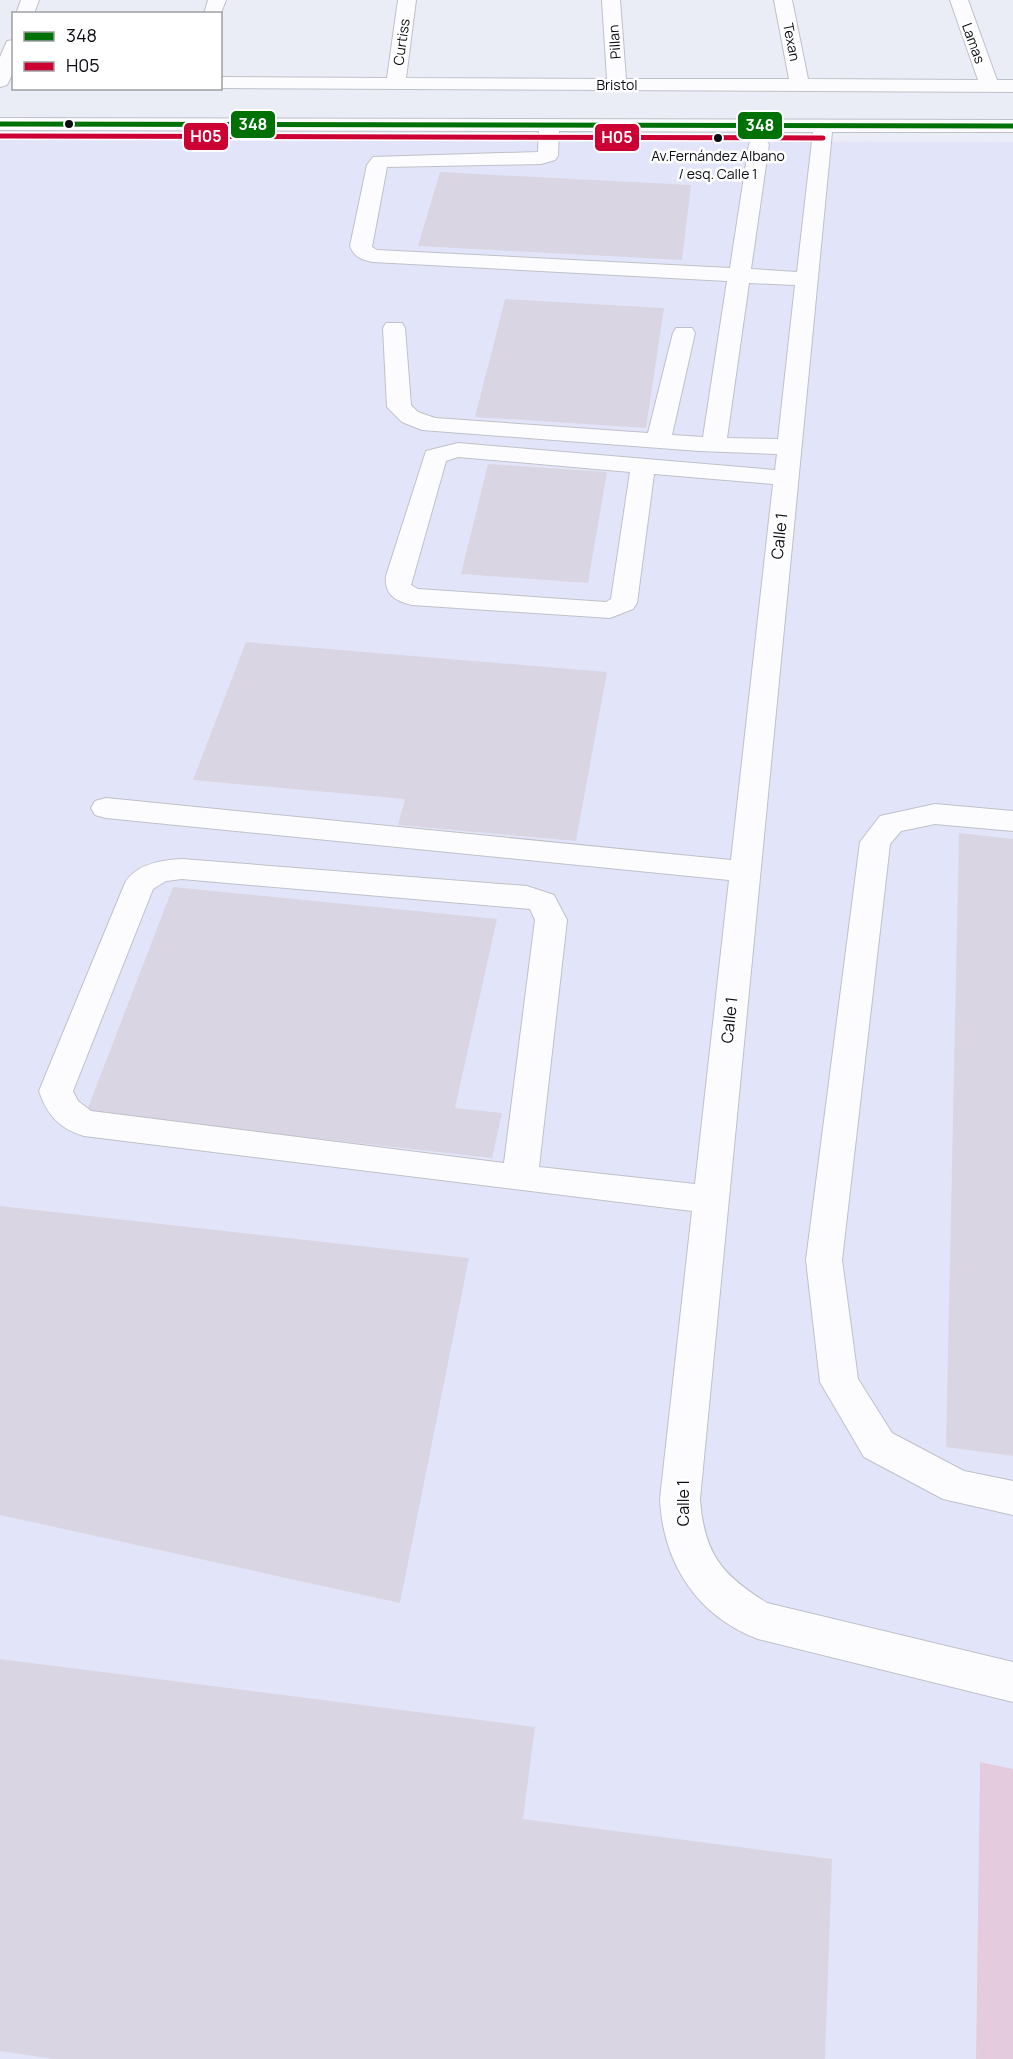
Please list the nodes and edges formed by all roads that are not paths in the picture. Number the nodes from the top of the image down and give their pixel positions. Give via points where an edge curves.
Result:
1 (407, 0) edge
2 (611, 0) edge
3 (783, 0) edge
4 (959, 0) edge
5 (12, 50) edge
6 (0, 82) edge
7 (222, 83) edge
8 (396, 84) junction
9 (617, 84) junction
10 (800, 85) junction
11 (990, 86) junction
12 (1013, 86) edge
13 (0, 124) edge
14 (549, 126) junction
15 (823, 126) junction
16 (1013, 126) edge
17 (759, 144) dead end
18 (740, 276) junction
19 (807, 279) junction
20 (394, 328) dead end
21 (684, 333) dead end
22 (658, 441) junction
23 (714, 445) junction
24 (786, 462) junction
25 (643, 466) junction
26 (106, 808) dead end
27 (1013, 821) edge
28 (744, 870) junction
29 (520, 1178) junction
30 (711, 1199) junction
31 (1013, 1498) edge
32 (1013, 1682) edge

1 - 8 street, Curtiss
2 - 9 street, Pillan
3 - 10 street, Texan
4 - 11 street, Lamas
5 - 6 street
7 - 8 street, Bristol
8 - 9 street, Bristol
9 - 10 street, Bristol
10 - 11 street, Bristol
11 - 12 street, Bristol
13 - 14 street
14 - 15 street
14 - 18 street via 548,156 541,158 380,161 363,251 373,256
15 - 16 street
15 - 19 street, Calle 1
17 - 18 street
18 - 19 street
18 - 23 street
19 - 24 street, Calle 1
20 - 22 street via 399,407 410,417 431,425
21 - 22 street
22 - 23 street
23 - 24 street
24 - 25 street
24 - 28 street, Calle 1
25 - 25 street via 458,450 435,456 399,576 399,588 412,597 610,610 624,603
26 - 28 street via 640,863
27 - 31 street via 935,814 891,823 875,842 824,1260 840,1382 878,1446 957,1487
28 - 30 street, Calle 1
29 - 29 street via 84,1124 66,1114 56,1091 140,883 165,870 182,869 527,897 543,902 551,920
29 - 30 street
30 - 32 street, Calle 1 via 680,1499 680,1524 687,1550 700,1573 725,1601 758,1620

